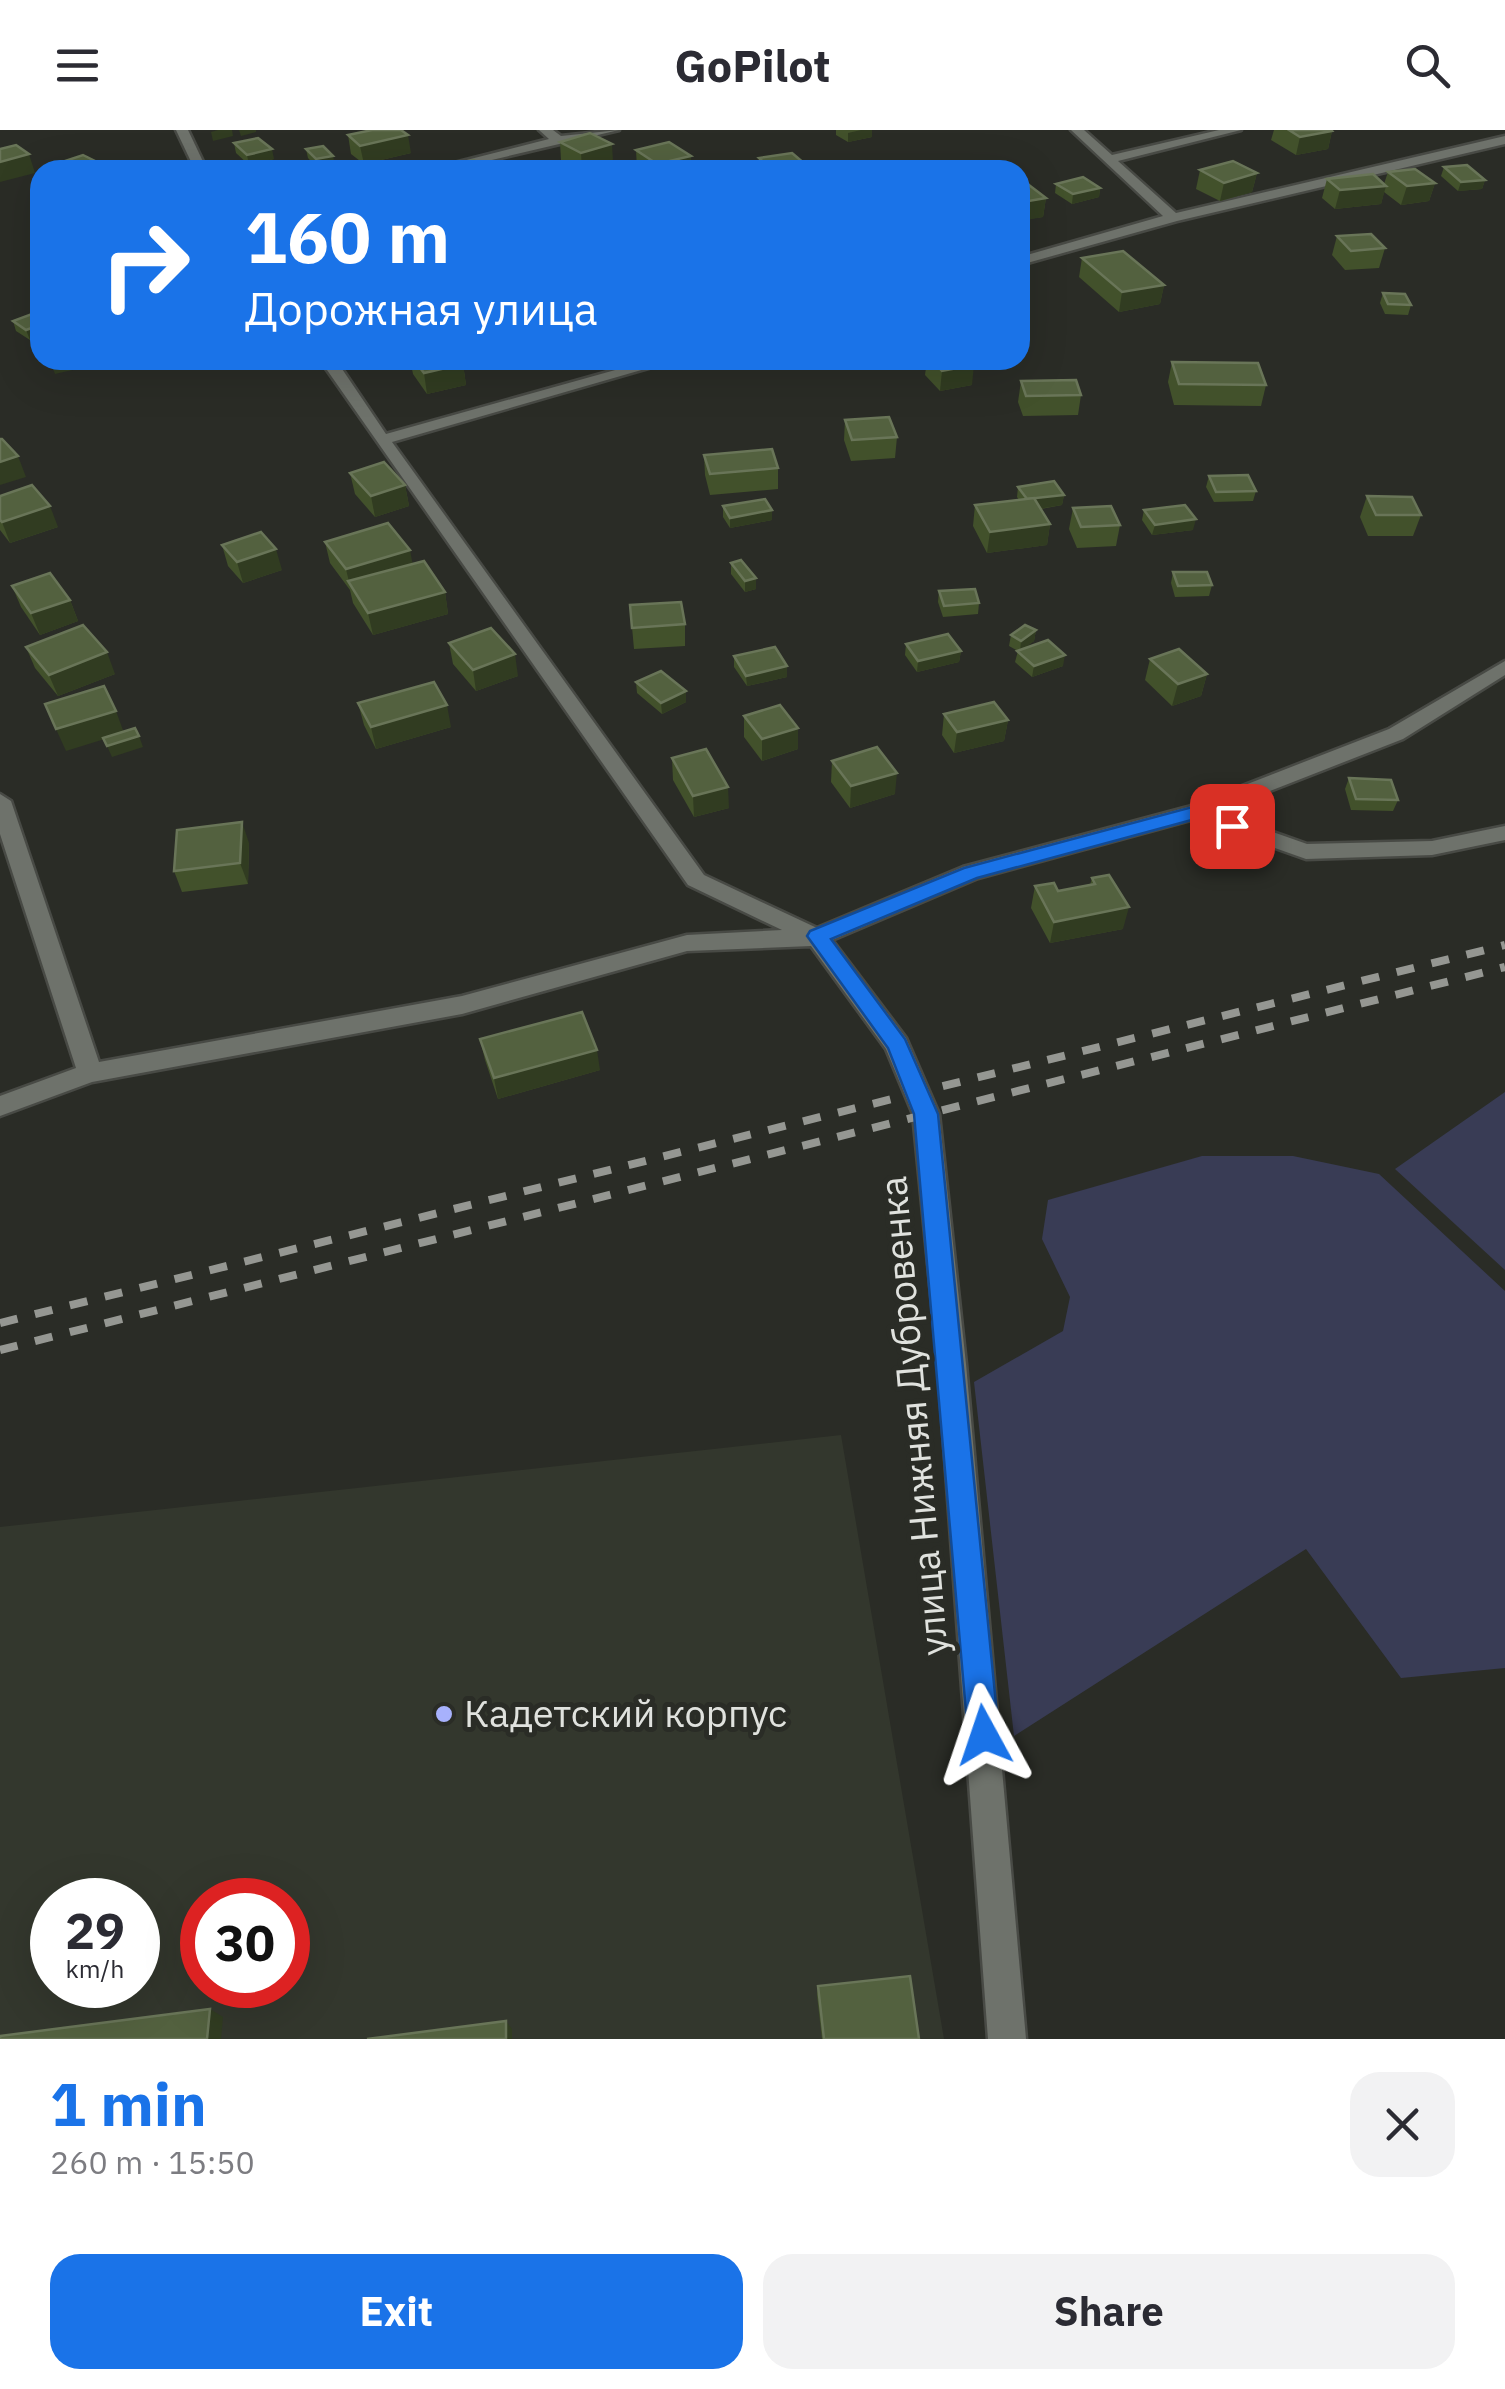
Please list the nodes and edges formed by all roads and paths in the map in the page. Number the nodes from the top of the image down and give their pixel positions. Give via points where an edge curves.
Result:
1 (182, 130) edge
2 (545, 130) edge
3 (613, 130) edge
4 (1077, 130) edge
5 (1235, 130) edge
6 (559, 140) junction
7 (1505, 140) edge
8 (1109, 159) junction
9 (197, 160) edge
10 (475, 160) edge
11 (1172, 218) junction
12 (1030, 258) edge
13 (335, 370) edge
14 (632, 370) edge
15 (382, 440) junction
16 (1505, 667) edge
17 (0, 801) edge
18 (1196, 812) junction
19 (1505, 833) edge
20 (817, 936) junction
21 (90, 1073) junction
22 (0, 1106) edge
23 (1008, 2039) edge

1 - 9 street
2 - 6 street
3 - 6 street
4 - 8 street
5 - 8 street
6 - 10 street
7 - 11 street
8 - 11 street
11 - 12 street
13 - 15 street
14 - 15 street
15 - 20 street via 696,880
16 - 18 street via 1396,734
17 - 21 street
18 - 19 street via 1306,852 1432,848
18 - 20 street via 971,872
20 - 21 street via 686,943 462,1005
20 - 23 street, улица Нижняя Дубровенка via 897,1045 926,1114
21 - 22 street

